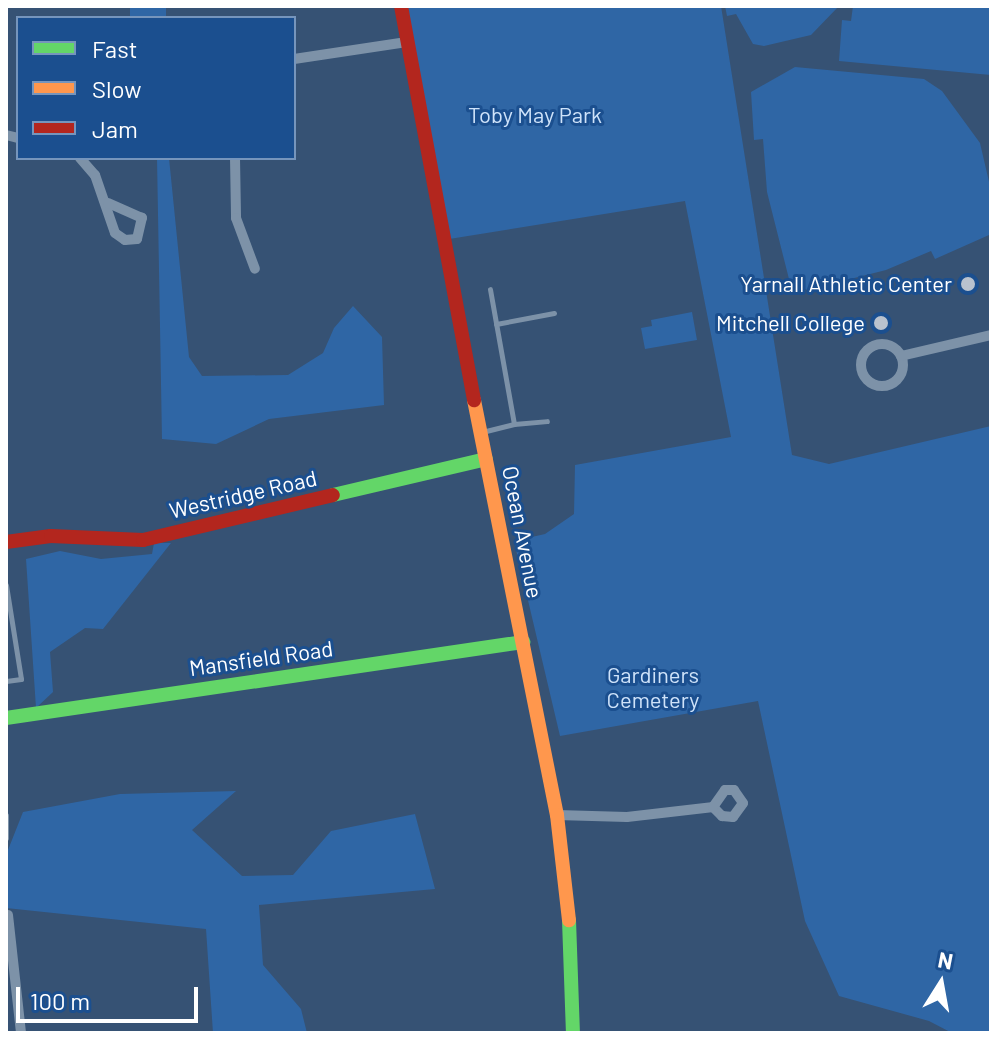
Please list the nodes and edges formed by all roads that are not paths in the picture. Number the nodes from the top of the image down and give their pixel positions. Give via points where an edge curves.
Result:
1 (401, 6) edge
2 (407, 42) junction
3 (296, 59) edge
4 (81, 160) edge
5 (235, 160) edge
6 (108, 203) dead end
7 (255, 269) dead end
8 (490, 289) dead end
9 (554, 313) dead end
10 (496, 324) junction
11 (991, 335) edge
12 (901, 356) junction
13 (547, 421) dead end
14 (514, 424) junction
15 (481, 432) junction
16 (486, 459) junction
17 (6, 542) edge
18 (6, 585) edge
19 (523, 642) junction
20 (6, 681) edge
21 (6, 718) edge
22 (713, 807) dead end
23 (6, 815) edge
24 (557, 815) junction
25 (6, 838) edge
26 (8, 915) dead end
27 (9, 953) edge
28 (21, 1033) edge
29 (573, 1033) edge

1 - 2 main road, Ocean Avenue
2 - 3 street
2 - 15 main road, Ocean Avenue
4 - 6 street
5 - 7 street via 236,218
8 - 10 lane
9 - 10 lane
10 - 14 lane
11 - 12 street
12 - 12 street via 886,344 872,346 863,356 863,376 881,387 895,383 903,371
13 - 14 lane
14 - 15 lane
15 - 16 main road, Ocean Avenue
16 - 17 main road, Westridge Road via 143,540 51,536
16 - 19 main road, Ocean Avenue
18 - 20 lane via 21,679
19 - 21 main road, Mansfield Road
19 - 24 main road, Ocean Avenue
22 - 24 street via 627,817
23 - 25 lane
24 - 29 main road, Ocean Avenue via 569,916
26 - 27 street
27 - 28 street

